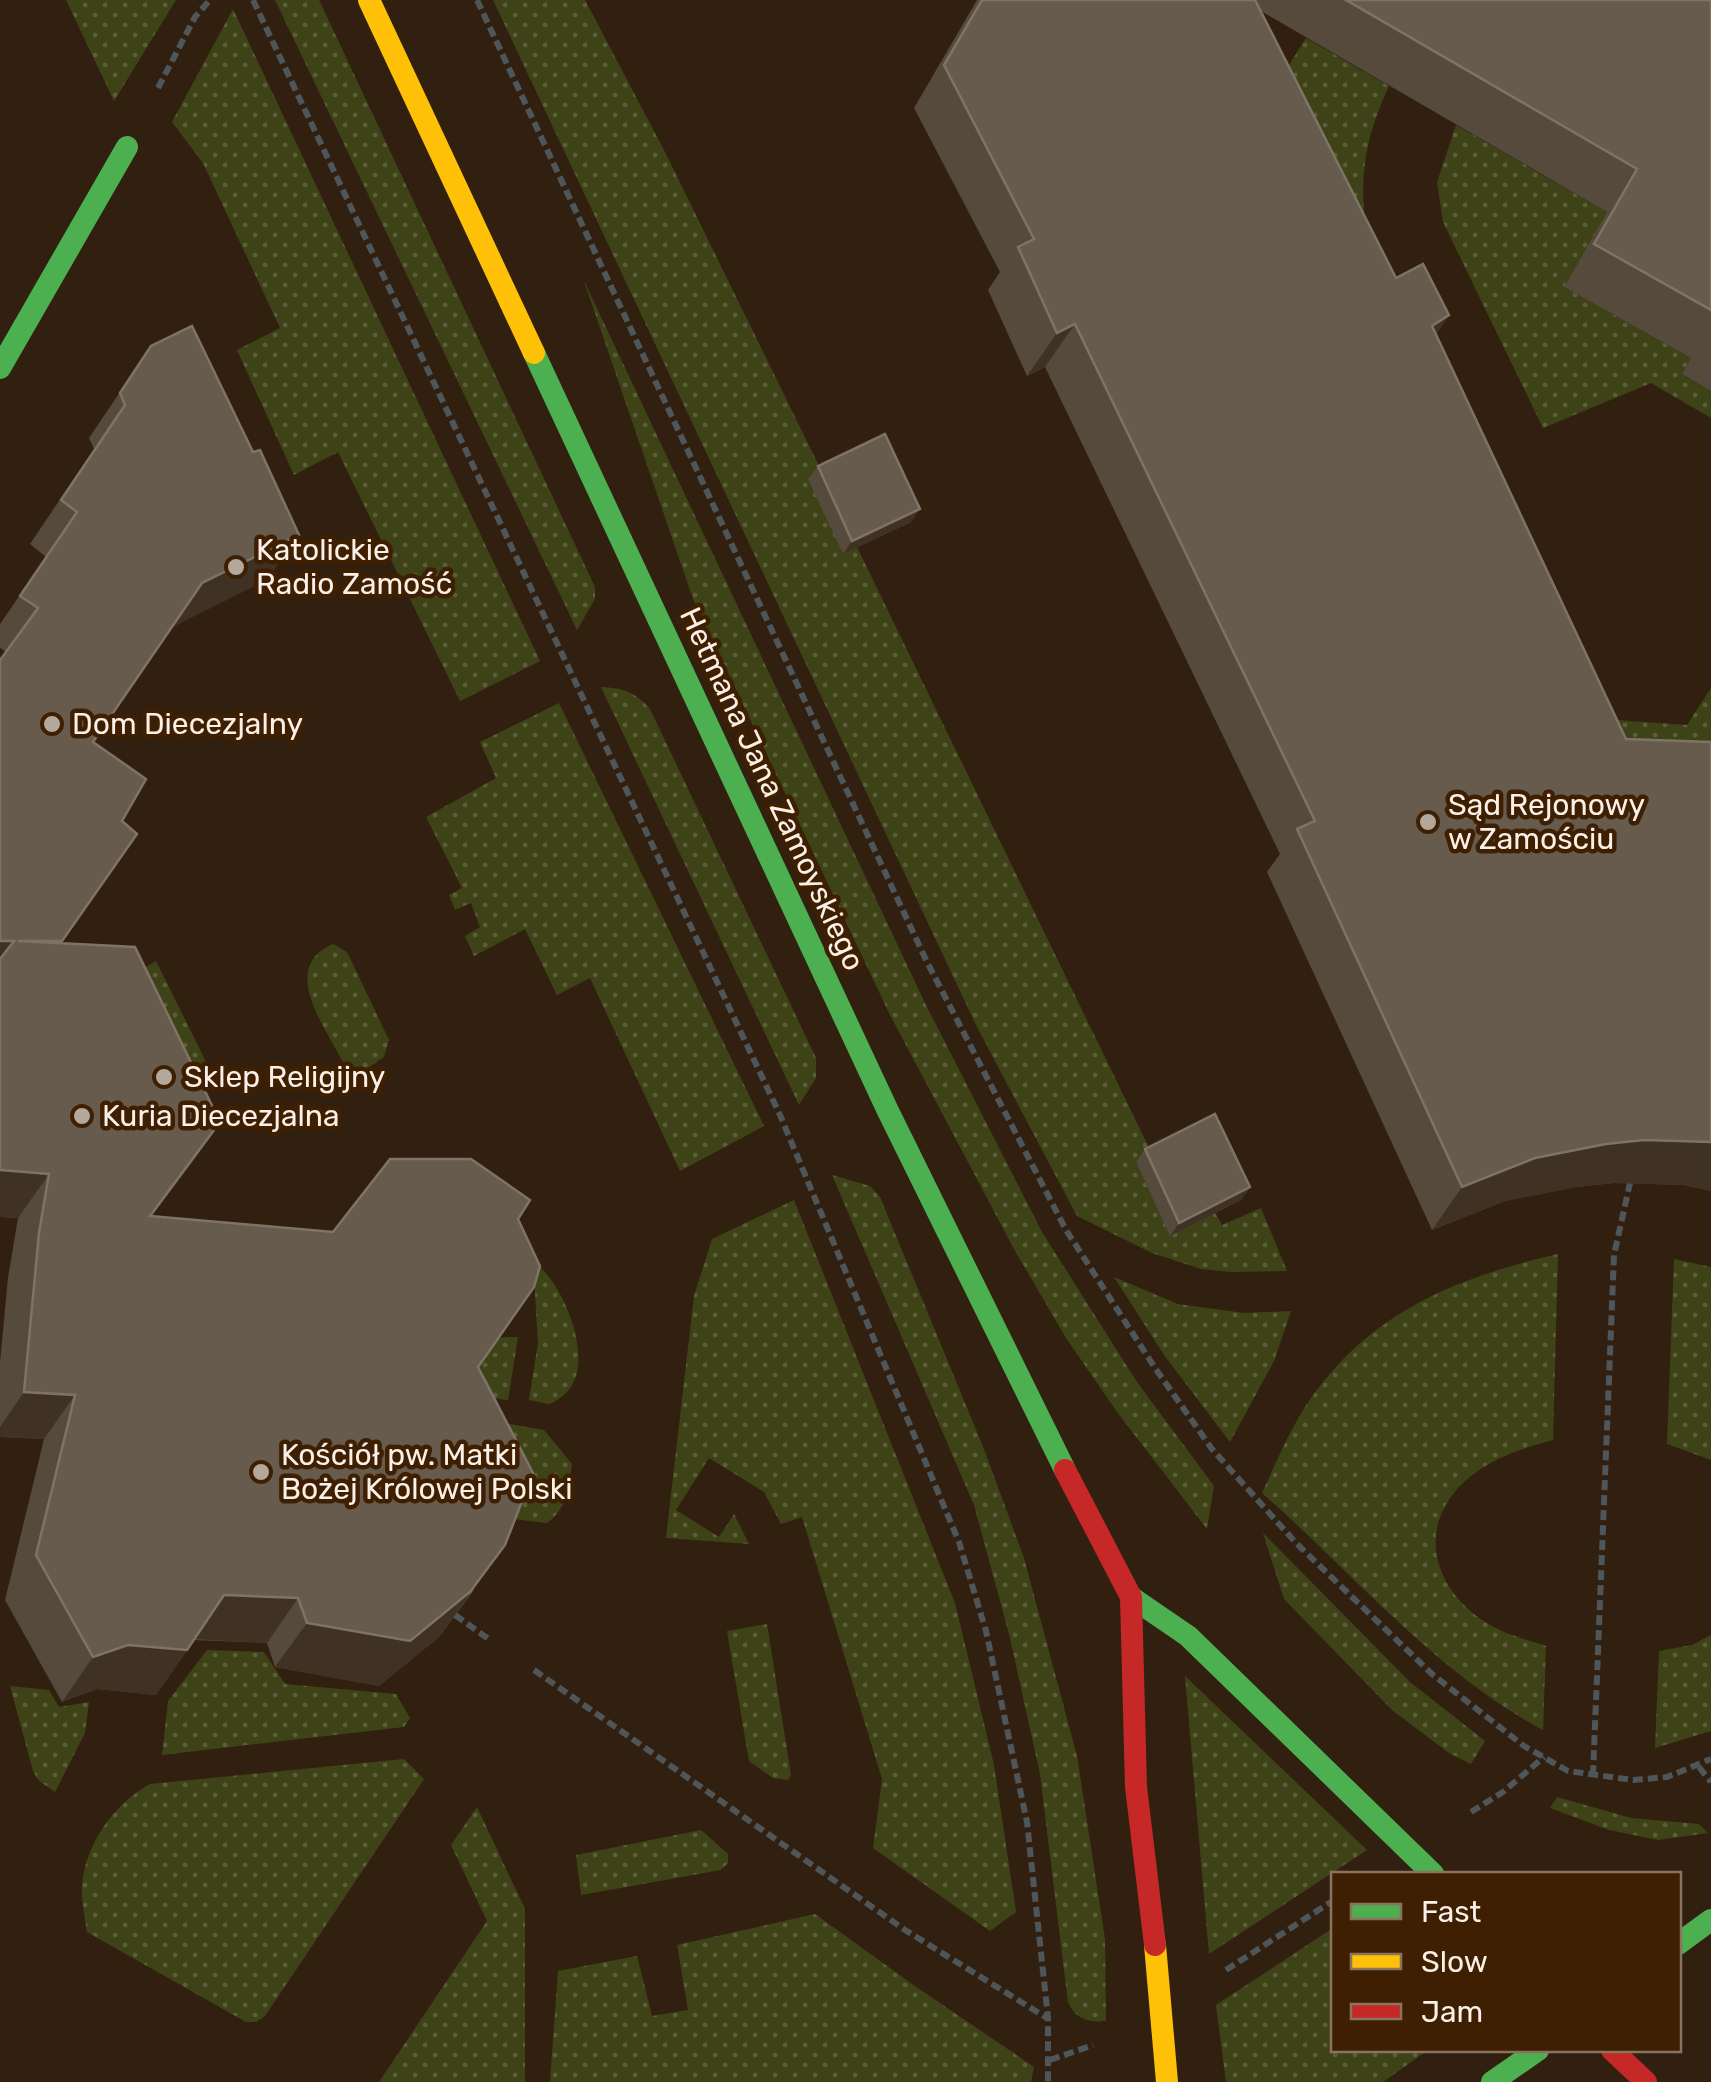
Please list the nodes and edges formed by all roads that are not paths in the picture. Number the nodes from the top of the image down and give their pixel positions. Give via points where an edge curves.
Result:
1 (369, 0) edge
2 (127, 147) road end
3 (0, 368) edge
4 (1131, 1597) junction
5 (1431, 1872) edge
6 (1711, 1920) edge
7 (1681, 1942) edge
8 (1535, 2052) edge
9 (1614, 2052) edge
10 (1166, 2082) edge
11 (1492, 2082) edge
12 (1646, 2082) edge

1 - 4 street, Hetmana Jana Zamoyskiego via 887,1108
2 - 3 street
4 - 5 street, Hetmana Jana Zamoyskiego via 1188,1636
4 - 10 street, Hetmana Jana Zamoyskiego via 1136,1787
6 - 7 street
8 - 11 street
9 - 12 street

